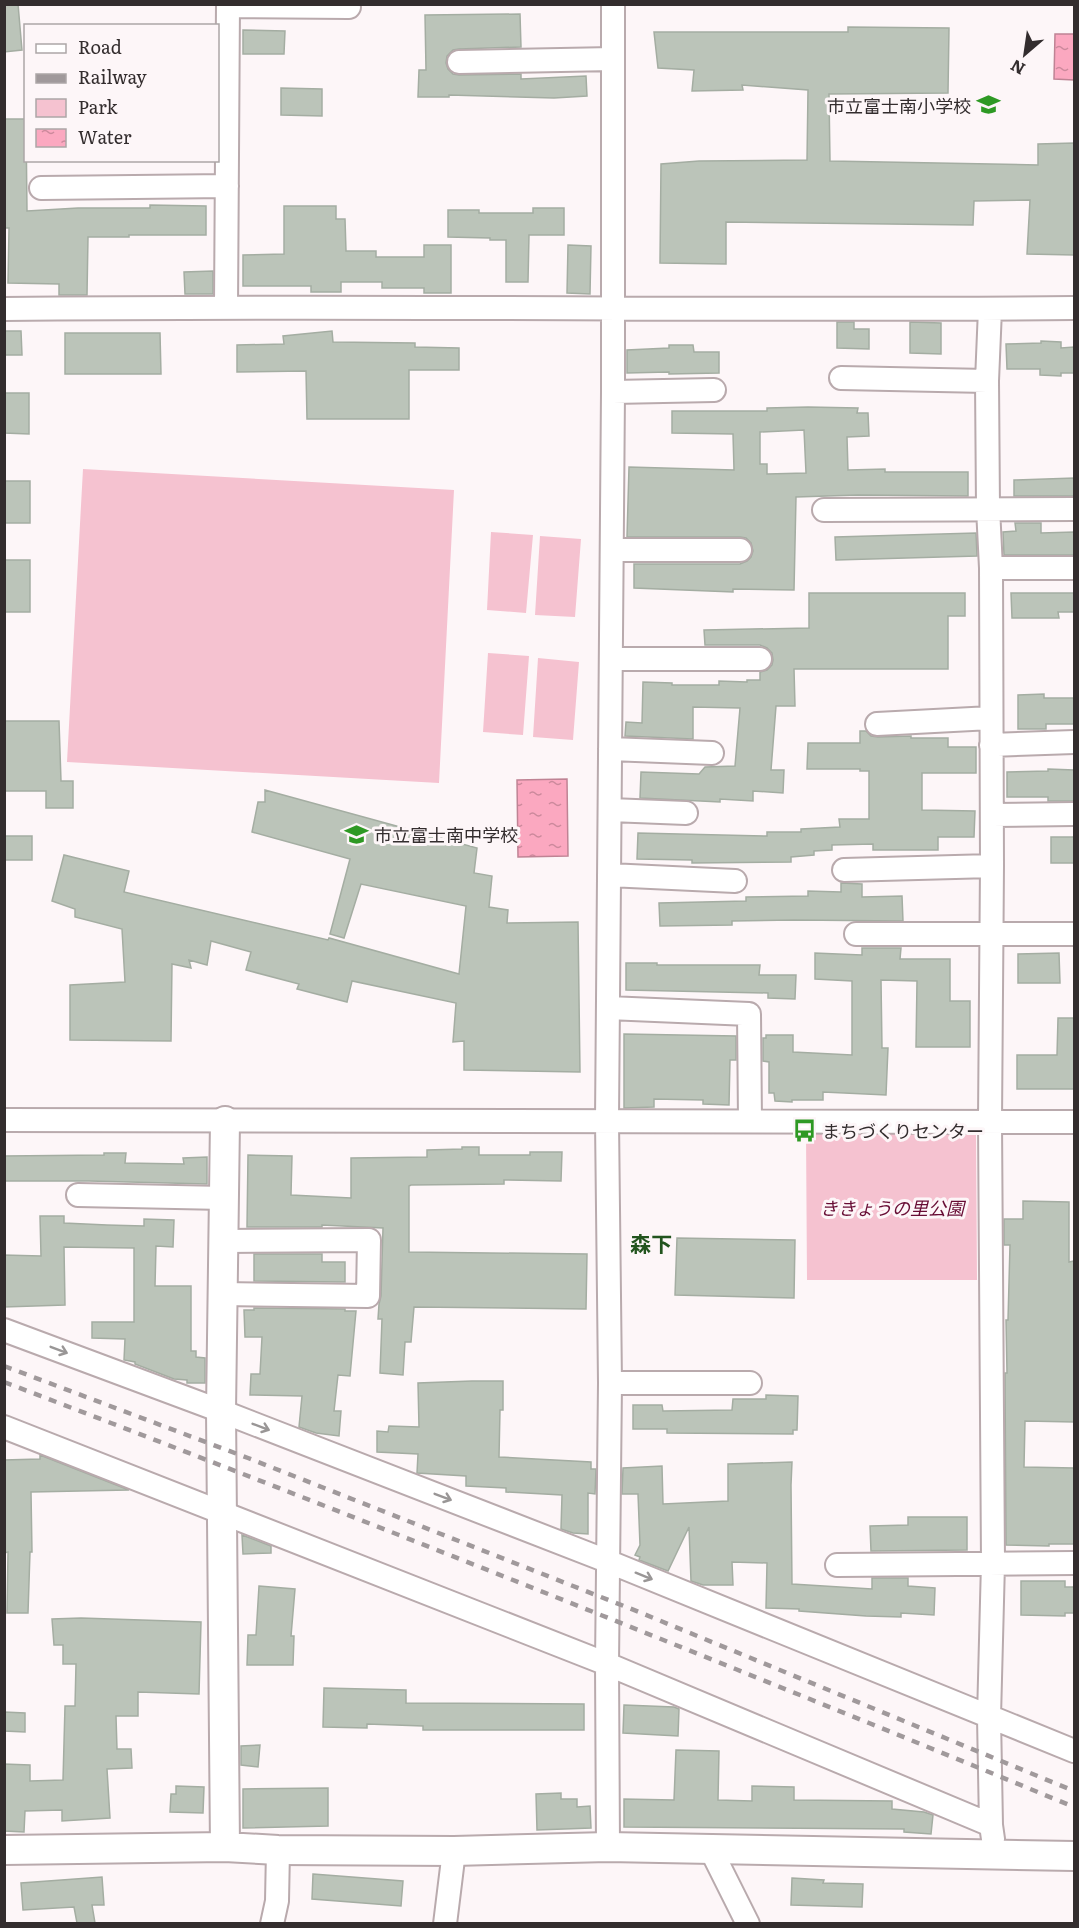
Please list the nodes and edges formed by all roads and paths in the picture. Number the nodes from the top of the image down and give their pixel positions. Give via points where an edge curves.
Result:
1 (613, 4) edge
2 (228, 5) edge
3 (349, 7) dead end
4 (613, 59) junction
5 (459, 62) dead end
6 (227, 186) junction
7 (41, 188) dead end
8 (226, 307) junction
9 (1074, 308) edge
10 (4, 309) edge
11 (612, 309) junction
12 (990, 309) junction
13 (841, 378) dead end
14 (987, 381) junction
15 (714, 390) dead end
16 (613, 392) junction
17 (988, 508) junction
18 (1074, 509) edge
19 (825, 510) dead end
20 (612, 550) junction
21 (740, 550) dead end
22 (991, 568) junction
23 (1074, 568) edge
24 (611, 659) junction
25 (760, 659) dead end
26 (991, 718) junction
27 (877, 724) dead end
28 (1074, 742) edge
29 (991, 745) junction
30 (610, 749) junction
31 (712, 753) dead end
32 (610, 810) junction
33 (686, 813) dead end
34 (1074, 814) edge
35 (992, 815) junction
36 (992, 866) junction
37 (844, 870) dead end
38 (609, 875) junction
39 (735, 881) dead end
40 (856, 934) dead end
41 (992, 934) junction
42 (1074, 934) edge
43 (608, 1008) junction
44 (4, 1120) edge
45 (225, 1121) junction
46 (607, 1121) junction
47 (750, 1121) junction
48 (990, 1121) junction
49 (1074, 1122) edge
50 (78, 1195) dead end
51 (224, 1198) junction
52 (224, 1240) junction
53 (222, 1294) junction
54 (4, 1330) edge
55 (610, 1383) junction
56 (750, 1383) dead end
57 (221, 1411) junction
58 (4, 1427) edge
59 (221, 1512) junction
60 (608, 1561) junction
61 (993, 1563) junction
62 (1074, 1563) edge
63 (837, 1565) dead end
64 (607, 1664) junction
65 (989, 1717) junction
66 (1074, 1751) edge
67 (991, 1825) junction
68 (225, 1846) junction
69 (608, 1847) junction
70 (710, 1848) junction
71 (4, 1850) edge
72 (278, 1850) junction
73 (454, 1851) junction
74 (996, 1855) junction
75 (1072, 1857) edge
76 (272, 1923) edge
77 (446, 1923) edge
78 (748, 1923) edge

1 - 4 street
2 - 3 street
2 - 6 street
4 - 5 street
4 - 11 street
6 - 7 street
6 - 8 street
8 - 10 street
8 - 11 street
9 - 12 street
11 - 12 street
11 - 16 street
12 - 14 street
13 - 14 street
14 - 17 street
15 - 16 street
16 - 20 street
17 - 18 street
17 - 19 street
17 - 22 street
20 - 21 street
20 - 24 street
22 - 23 street
22 - 26 street
24 - 25 street
24 - 30 street
26 - 27 street
26 - 29 street
28 - 29 street
29 - 35 street
30 - 31 street
30 - 32 street
32 - 33 street
32 - 38 street
34 - 35 street
35 - 36 street
36 - 37 street
36 - 41 street
38 - 39 street
38 - 43 street
40 - 41 street
41 - 42 street
41 - 48 street
43 - 46 street
43 - 47 street via 749,1014
44 - 45 street
45 - 46 street
45 - 51 street
46 - 47 street
46 - 55 street
47 - 48 street
48 - 49 street
48 - 61 street
50 - 51 street
51 - 52 street
52 - 53 street
52 - 53 street via 369,1240 368,1296
53 - 57 street
54 -> 57 street
55 - 56 street
55 - 60 street
57 - 59 street
57 -> 60 street
58 - 59 street
59 - 64 street
59 - 68 street
60 - 64 street
60 -> 65 street
61 - 62 street
61 - 63 street
61 - 65 street
64 - 67 street
64 - 69 street
65 - 66 street
65 - 67 street
67 - 74 street
68 - 71 street
68 - 72 street
69 - 70 street
69 - 73 street
70 - 74 street
70 - 78 street
72 - 73 street
72 - 76 street via 277,1900
73 - 77 street
74 - 75 street

